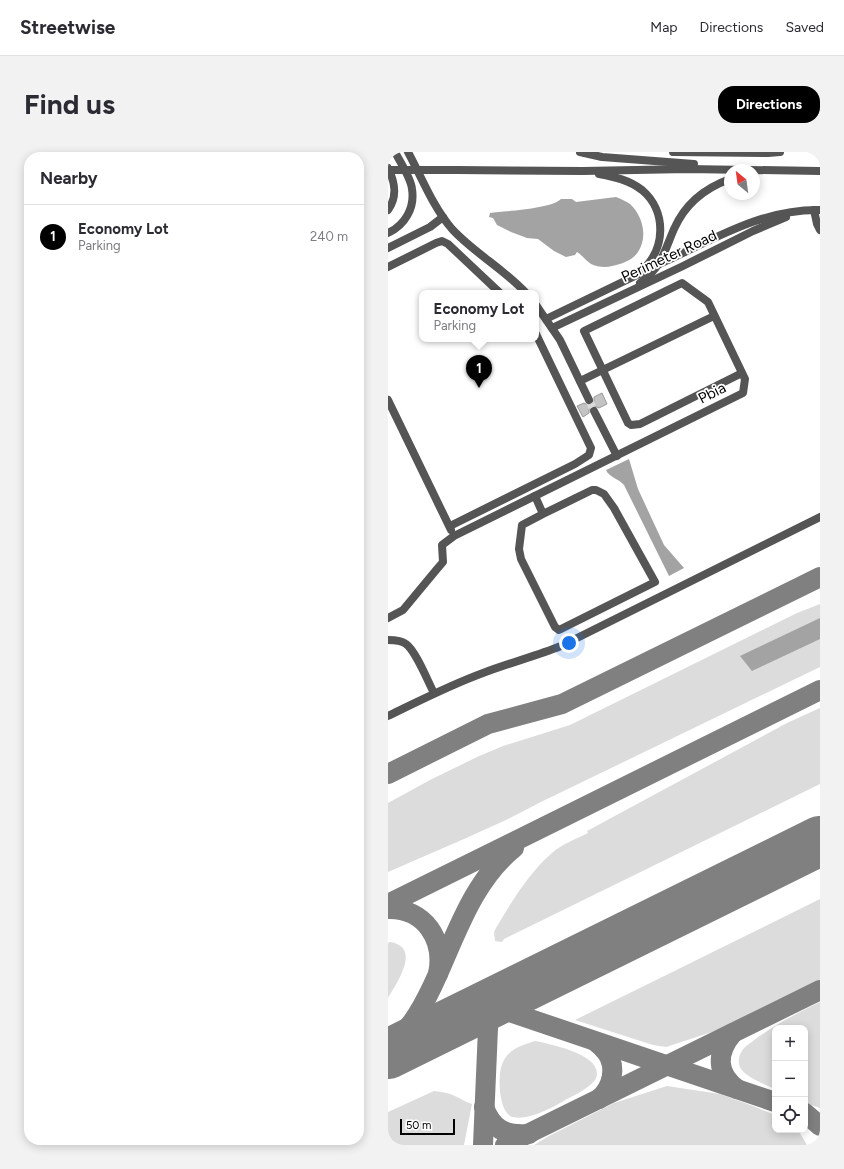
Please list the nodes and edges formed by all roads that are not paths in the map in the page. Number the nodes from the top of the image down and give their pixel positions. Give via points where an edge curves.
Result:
1 (395, 152) edge
2 (408, 152) edge
3 (580, 152) edge
4 (673, 152) edge
5 (780, 152) edge
6 (388, 169) edge
7 (724, 169) edge
8 (724, 169) edge
9 (760, 170) edge
10 (772, 170) junction
11 (583, 171) junction
12 (820, 171) edge
13 (760, 173) edge
14 (724, 181) edge
15 (388, 210) edge
16 (815, 210) edge
17 (443, 217) junction
18 (820, 230) edge
19 (388, 233) edge
20 (388, 248) edge
21 (658, 265) junction
22 (388, 267) edge
23 (634, 276) junction
24 (497, 290) edge
25 (523, 290) edge
26 (626, 292) junction
27 (539, 309) edge
28 (714, 316) junction
29 (546, 319) junction
30 (552, 328) junction
31 (539, 340) edge
32 (603, 370) junction
33 (742, 373) junction
34 (580, 381) junction
35 (388, 400) edge
36 (589, 400) tunnel mouth
37 (594, 410) tunnel mouth
38 (617, 456) junction
39 (535, 496) junction
40 (543, 514) junction
41 (820, 518) edge
42 (450, 526) junction
43 (454, 536) junction
44 (388, 618) edge
45 (388, 640) edge
46 (434, 694) junction
47 (388, 716) edge

1 - 19 street via 412,188 411,206 406,218
2 - 17 street
3 - 7 street via 602,157 666,161
4 - 5 street
6 - 11 street, bridge
6 - 15 street via 395,190 394,199
8 - 11 street
9 - 10 street
10 - 12 street
10 - 13 street
11 - 23 street via 621,178 647,195 656,209 661,223 657,248 647,264
14 - 21 street via 715,184 690,204 674,228
16 - 18 street
16 - 21 street, Perimeter Road via 781,213 756,220 725,232
16 - 26 street, Perimeter Road via 777,220
17 - 20 street via 430,227
17 - 25 street via 462,238
21 - 23 street, Perimeter Road
21 - 26 street via 641,282
22 - 24 street via 442,241
23 - 29 street, Perimeter Road
26 - 30 street, Perimeter Road
27 - 29 street
28 - 32 street
28 - 32 street, Pbia via 708,302 682,283 675,286 584,331
28 - 33 street, Pbia
29 - 30 street
30 - 34 street
31 - 42 street via 591,448 590,455
32 - 33 street via 628,423 635,426
32 - 34 street
33 - 38 street, Pbia via 745,379 743,392
34 - 36 street
35 - 42 street
37 - 38 street
38 - 39 street, Pbia
39 - 40 street
39 - 43 street, Pbia
40 - 40 street via 522,525 519,549 521,559 555,627 559,630 655,582 622,520 600,491 592,490
41 - 46 street via 562,646 483,673
42 - 43 street
43 - 44 street, Pbia via 442,545 443,562 404,610
45 - 46 street via 399,641 414,653
46 - 47 street

